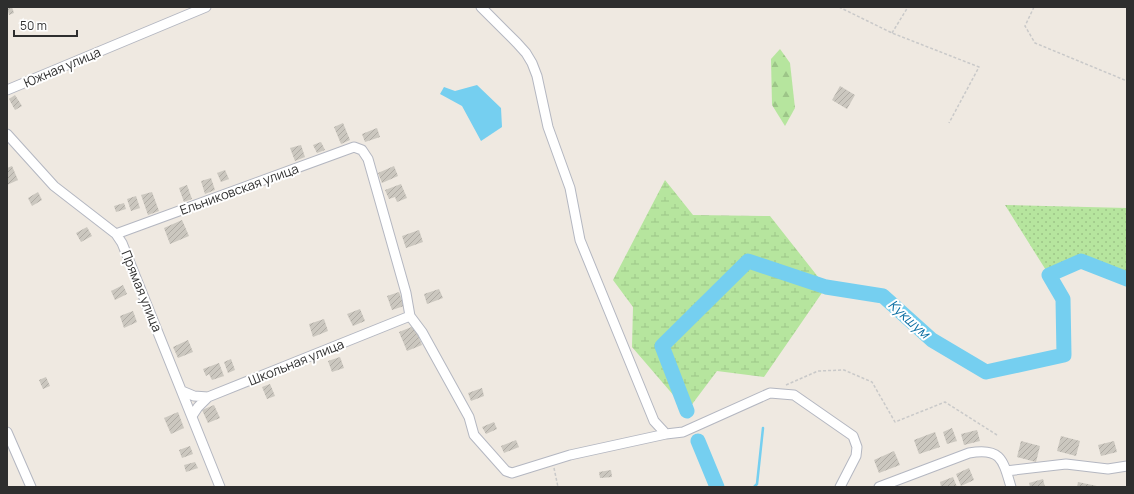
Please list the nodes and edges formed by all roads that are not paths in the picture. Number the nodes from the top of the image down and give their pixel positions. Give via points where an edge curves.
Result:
1 (206, 7) edge
2 (481, 7) edge
3 (7, 90) edge
4 (7, 134) edge
5 (116, 234) junction
6 (410, 316) junction
7 (182, 391) junction
8 (208, 397) junction
9 (192, 416) junction
10 (7, 432) edge
11 (666, 434) junction
12 (1127, 466) edge
13 (1006, 471) junction
14 (31, 487) edge
15 (220, 487) edge
16 (840, 487) edge
17 (879, 487) edge
18 (1010, 487) edge

1 - 3 street, Южная улица
2 - 11 street via 517,43 532,63 548,127 570,188 580,240 654,421
4 - 5 street, Прямая улица via 54,186
5 - 6 street, Ельниковская улица via 354,147 362,150 368,159 406,293
5 - 7 street, Прямая улица via 122,243
6 - 8 street, Школьная улица
6 - 11 street via 422,332 469,417 474,435 506,471 512,473 570,455
7 - 8 street via 194,396
7 - 9 street, Прямая улица
8 - 9 street
9 - 15 street, Прямая улица
10 - 14 street
11 - 16 street via 683,432 770,393 794,395 853,436 856,456
12 - 13 street via 1108,469 1066,464
13 - 17 street via 999,457 983,450 969,452
13 - 18 street

